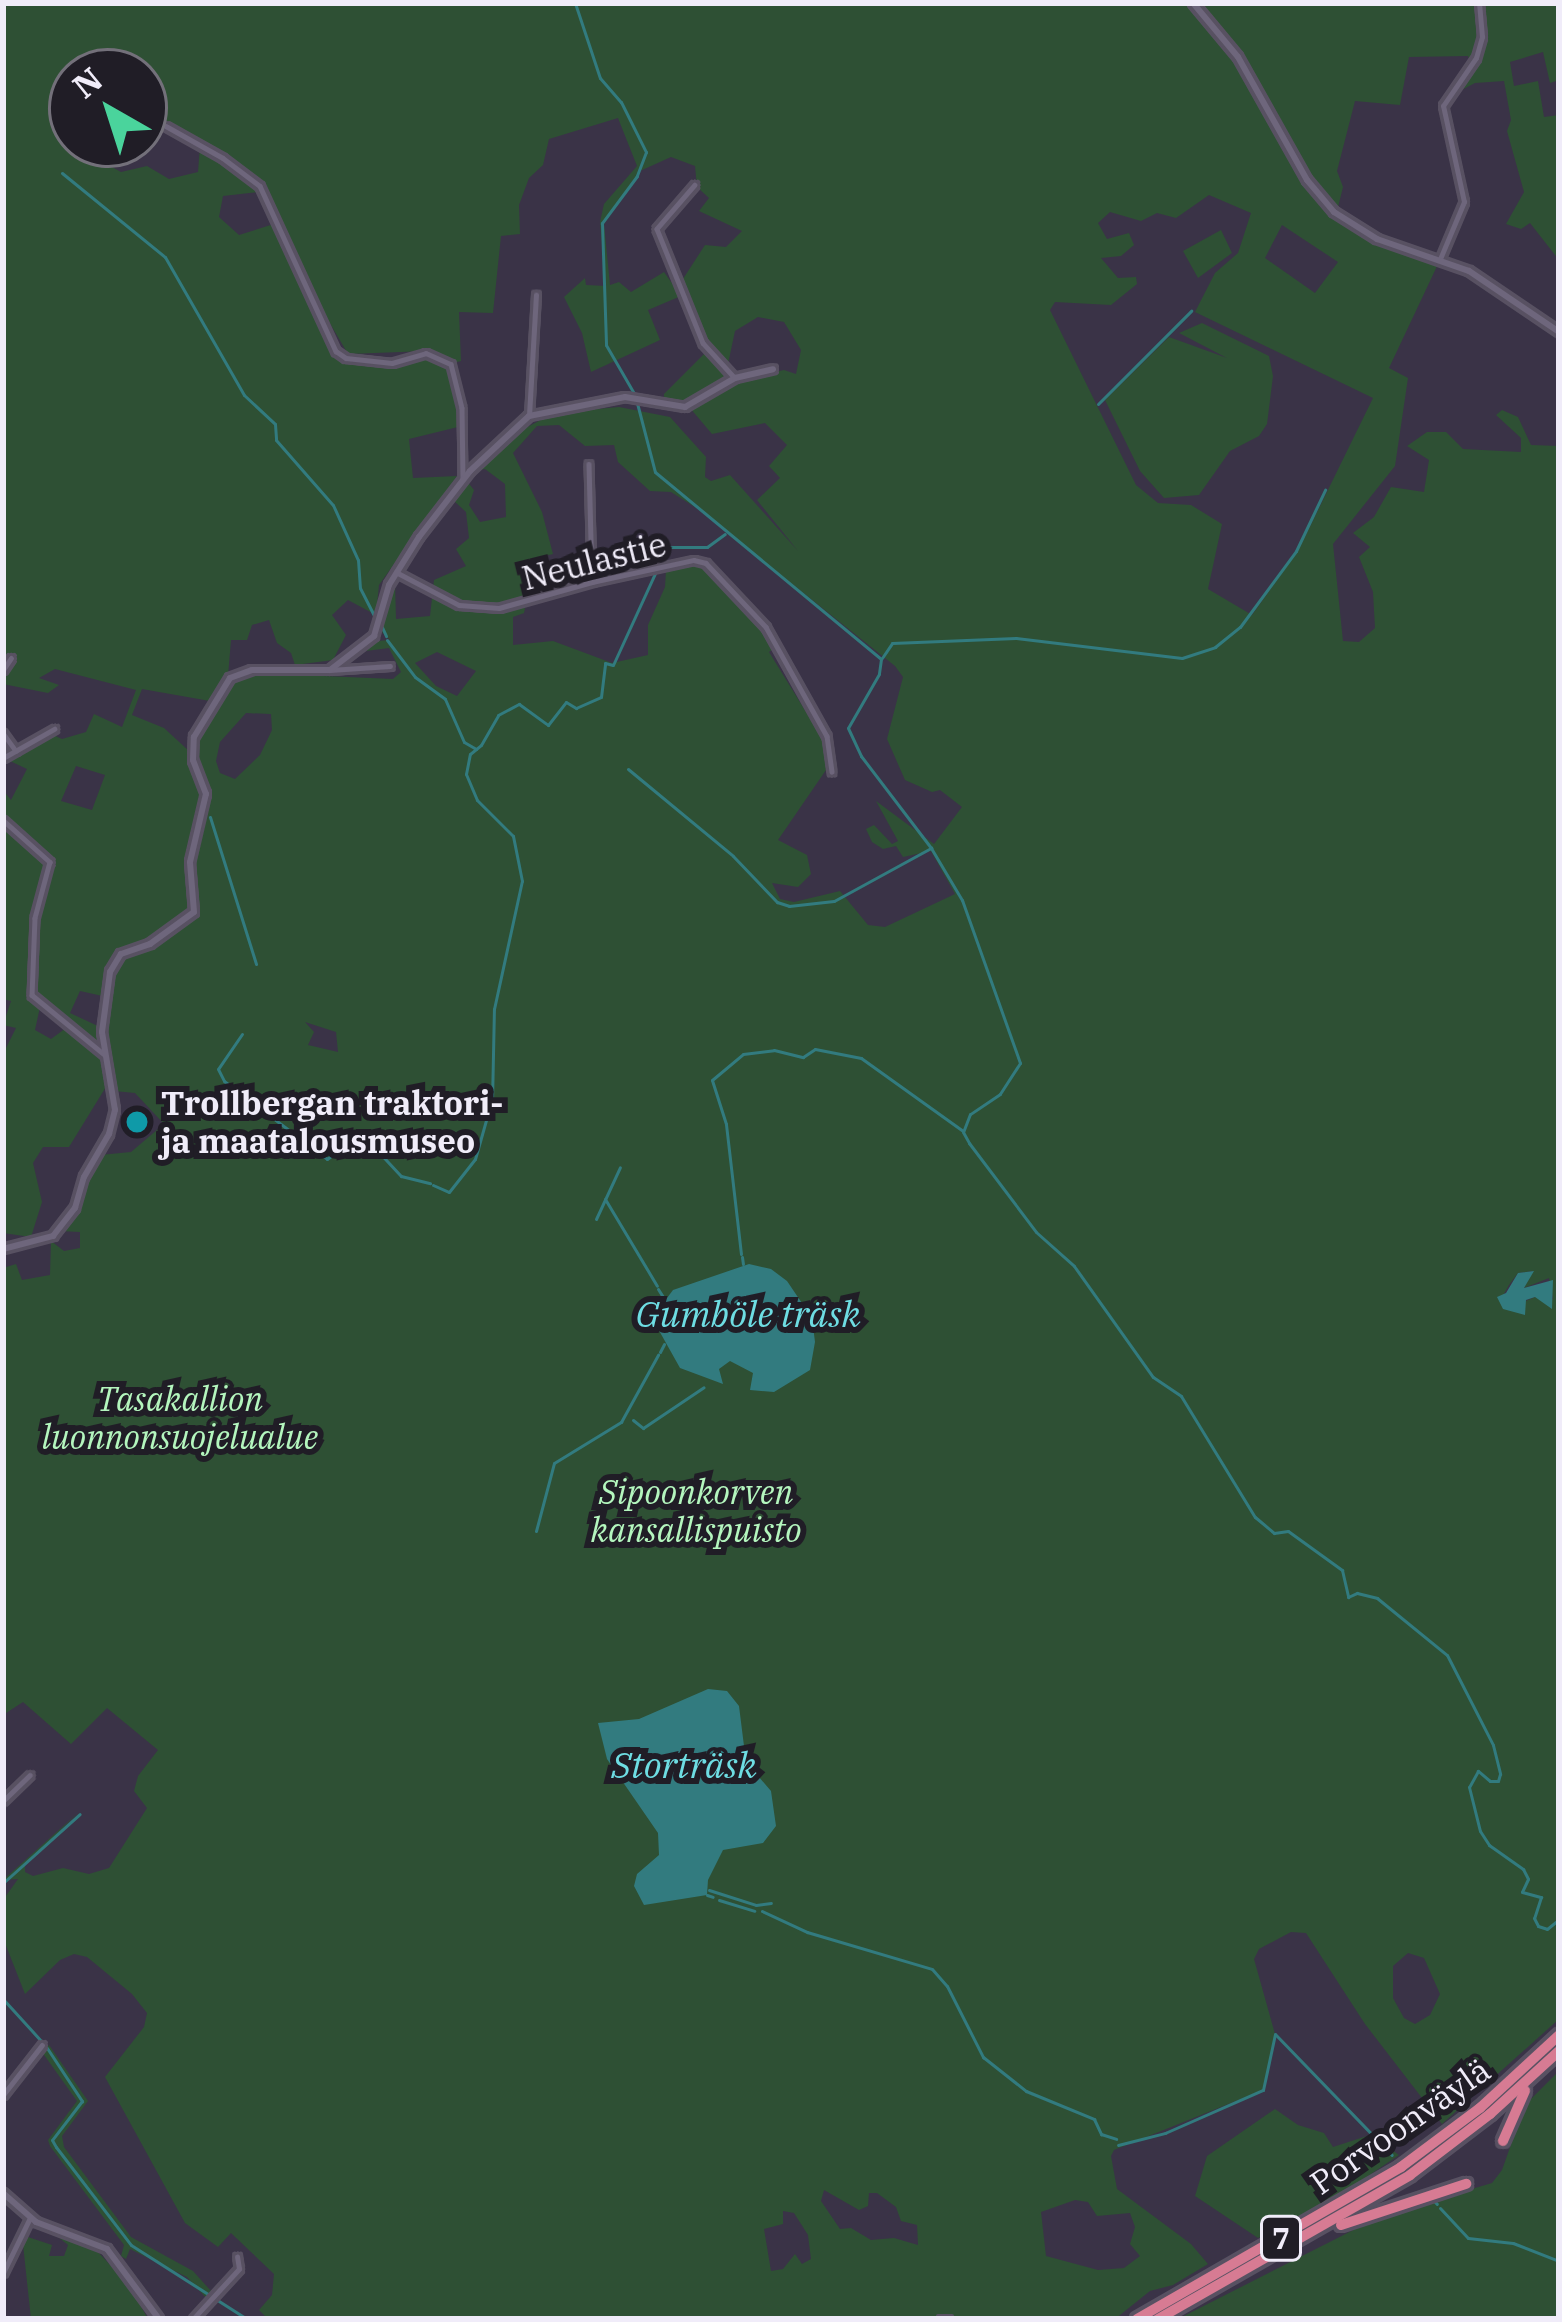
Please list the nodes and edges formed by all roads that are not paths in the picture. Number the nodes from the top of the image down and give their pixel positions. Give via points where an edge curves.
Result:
1 (1193, 3) edge
2 (1479, 3) edge
3 (168, 127) edge
4 (694, 185) dead end
5 (1440, 259) junction
6 (536, 295) dead end
7 (1559, 332) edge
8 (773, 369) dead end
9 (735, 378) junction
10 (530, 416) junction
11 (589, 464) dead end
12 (463, 480) junction
13 (396, 572) junction
14 (592, 582) junction
15 (11, 658) dead end
16 (389, 666) dead end
17 (3, 670) edge
18 (330, 670) junction
19 (54, 729) dead end
20 (3, 734) edge
21 (16, 751) junction
22 (3, 758) edge
23 (832, 772) dead end
24 (3, 820) edge
25 (105, 1055) junction
26 (3, 1249) edge
27 (30, 1775) dead end
28 (3, 1801) edge
29 (1559, 2035) edge
30 (42, 2045) dead end
31 (1559, 2051) edge
32 (1541, 2068) junction
33 (3, 2095) edge
34 (1503, 2141) dead end
35 (1466, 2184) dead end
36 (3, 2193) edge
37 (30, 2218) junction
38 (1294, 2244) junction
39 (237, 2257) dead end
40 (3, 2273) edge
41 (159, 2319) edge
42 (193, 2319) edge
43 (941, 2319) edge
44 (950, 2319) edge
45 (1137, 2319) edge
46 (1158, 2319) edge

1 - 5 street via 1238,57 1328,206 1377,239
2 - 5 street via 1476,58 1443,106 1464,202
3 - 12 street via 260,187 336,351 392,362 426,353 452,364
4 - 9 street via 657,229 704,343
5 - 7 street
6 - 10 street
8 - 9 street
9 - 10 street via 685,407 625,397
10 - 12 street
11 - 14 street
12 - 13 street
13 - 14 street, Neulastie via 475,608 513,606
13 - 18 street via 380,628
14 - 23 street, Neulastie via 706,563 758,616 827,736
15 - 17 street
16 - 18 street
18 - 25 street via 236,674 198,725 192,752 206,805 190,862 194,912 113,961
19 - 21 street
20 - 21 street
21 - 22 street
24 - 25 street via 50,862 34,918 32,995
25 - 26 street via 115,1117 75,1208 48,1239
27 - 28 street
29 - 45 highway, Porvoonväylä / 7 via 1401,2167
30 - 33 street
31 - 32 highway, Porvoonväylä / 7
32 - 34 highway via 1516,2103
32 - 38 highway, Porvoonväylä / 7 via 1429,2161
35 - 38 highway
36 - 37 street
37 - 40 street
37 - 41 street via 107,2249
38 - 46 highway, Porvoonväylä / 7
39 - 42 street via 239,2269
43 - 44 street

